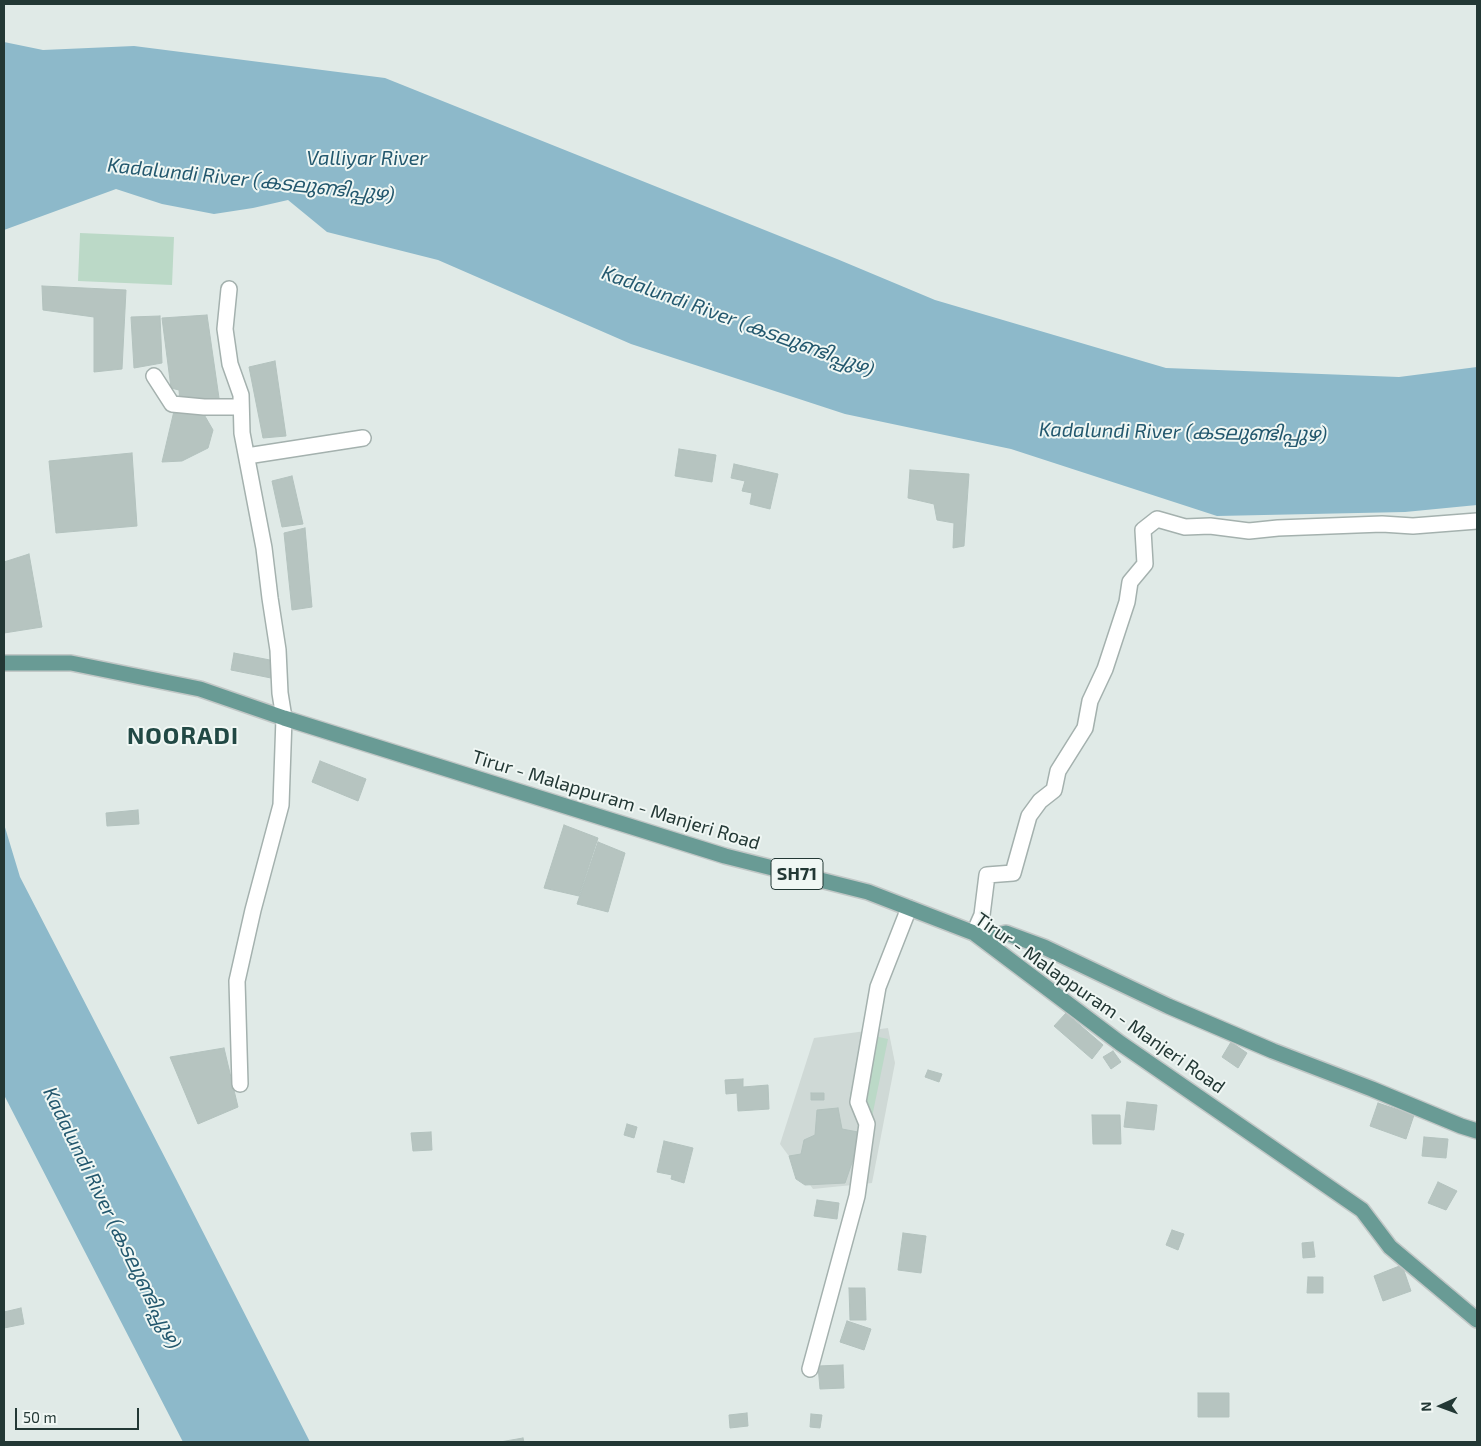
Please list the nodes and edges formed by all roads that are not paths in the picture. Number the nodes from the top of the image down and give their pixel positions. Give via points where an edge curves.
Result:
1 (229, 289) dead end
2 (154, 376) dead end
3 (242, 407) junction
4 (364, 438) dead end
5 (247, 456) junction
6 (1477, 521) edge
7 (4, 663) edge
8 (284, 718) junction
9 (909, 908) junction
10 (978, 936) junction
11 (240, 1084) dead end
12 (1477, 1131) edge
13 (1477, 1320) edge
14 (810, 1369) dead end

1 - 3 street via 225,329 230,364
2 - 3 street via 172,404 204,408
3 - 5 street via 242,433
4 - 5 street
5 - 8 street via 264,548
6 - 10 street via 1249,531 1210,526 1185,527 1157,519 1143,530 1145,564 1130,582 1127,602 1105,669 1090,701 1085,728 1058,771 1054,790 1029,816 1013,872 987,875
7 - 8 main road, Tirur - Malappuram - Manjeri Road / SH71 via 71,663 117,672 200,689
8 - 9 main road, Tirur - Malappuram - Manjeri Road / SH71 via 725,856 868,892
8 - 11 street via 281,805 237,981
9 - 10 main road, Tirur - Malappuram - Manjeri Road / SH71
9 - 14 street via 878,987 858,1102 866,1124 858,1196
10 - 12 main road via 1006,933 1273,1051
10 - 13 main road, Tirur - Malappuram - Manjeri Road / SH71 via 1120,1043 1362,1210 1390,1247

